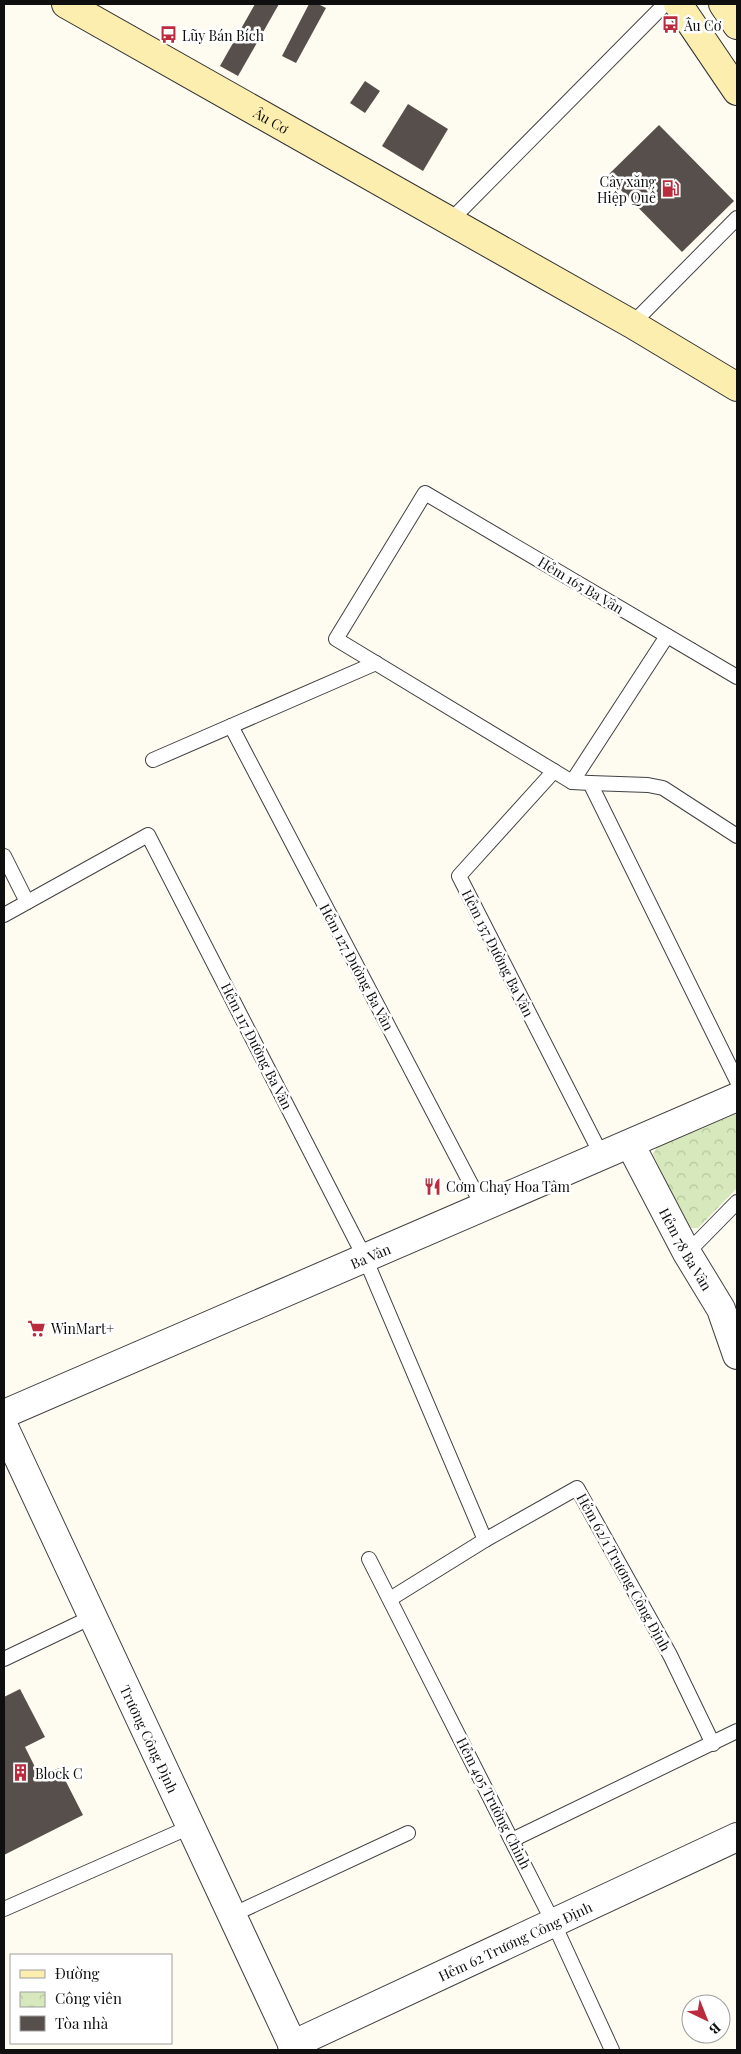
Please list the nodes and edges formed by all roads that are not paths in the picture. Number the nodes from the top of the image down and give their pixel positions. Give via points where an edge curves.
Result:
1 (66, 4) edge
2 (665, 4) edge
3 (678, 4) edge
4 (723, 4) edge
5 (737, 25) edge
6 (737, 92) edge
7 (737, 218) edge
8 (450, 221) junction
9 (632, 324) junction
10 (737, 387) edge
11 (667, 636) junction
12 (376, 662) junction
13 (737, 677) edge
14 (231, 726) junction
15 (153, 760) dead end
16 (554, 771) junction
17 (572, 782) junction
18 (590, 783) junction
19 (737, 836) edge
20 (4, 856) edge
21 (27, 902) junction
22 (4, 915) edge
23 (737, 1081) edge
24 (737, 1097) edge
25 (630, 1144) junction
26 (602, 1156) junction
27 (737, 1202) edge
28 (483, 1207) junction
29 (687, 1252) junction
30 (365, 1258) junction
31 (729, 1315) edge
32 (737, 1355) edge
33 (4, 1414) edge
34 (4, 1427) edge
35 (484, 1540) junction
36 (370, 1559) dead end
37 (390, 1599) junction
38 (92, 1617) junction
39 (4, 1659) edge
40 (737, 1730) edge
41 (712, 1744) junction
42 (190, 1827) junction
43 (408, 1833) dead end
44 (737, 1837) edge
45 (512, 1840) junction
46 (4, 1909) edge
47 (232, 1915) junction
48 (554, 1924) junction
49 (294, 2048) edge
50 (612, 2050) edge

1 - 8 main road, Âu Cơ
2 - 8 lane
3 - 6 main road
4 - 5 main road
7 - 9 lane
8 - 9 main road, Âu Cơ
9 - 10 main road, Âu Cơ
11 - 12 lane, Hẻm 165 Ba Vân via 425,493 336,639
11 - 13 lane, Hẻm 165 Ba Vân
11 - 17 lane
12 - 14 lane
12 - 16 lane
14 - 15 lane
14 - 28 lane, Hẻm 127 Đường Ba Vân
16 - 17 lane
16 - 26 lane, Hẻm 137 Đường Ba Vân via 459,876
17 - 18 lane
18 - 19 lane via 663,788
18 - 23 lane
20 - 21 lane
21 - 22 lane
21 - 30 lane, Hẻm 117 Đường Ba Vân via 148,835
24 - 25 street, Ba Vân
25 - 26 street, Ba Vân
25 - 29 street, Hẻm 78 Ba Vân
26 - 28 street, Ba Vân
27 - 29 lane
28 - 30 street, Ba Vân
29 - 31 street, Hẻm 78 Ba Vân
30 - 33 street, Ba Vân
30 - 35 lane, Hẻm 117 Đường Ba Vân
31 - 32 street, Hẻm 78 Ba Vân
34 - 38 street, Trương Công Định
35 - 37 lane, Hẻm 62/1 Trương Công Định
35 - 41 lane, Hẻm 62/1 Trương Công Định via 577,1488 670,1656
36 - 37 lane, Hẻm 405 Trường Chinh
37 - 45 lane, Hẻm 405 Trường Chinh
38 - 39 lane
38 - 42 street, Trương Công Định
40 - 41 lane
41 - 45 lane
42 - 46 lane
42 - 47 street, Trương Công Định
43 - 47 lane
44 - 48 street, Hẻm 62 Trương Công Định
45 - 48 lane, Hẻm 405 Trường Chinh
47 - 49 street, Trương Công Định
48 - 49 street, Hẻm 62 Trương Công Định
48 - 50 lane, Hẻm 405 Trường Chinh

